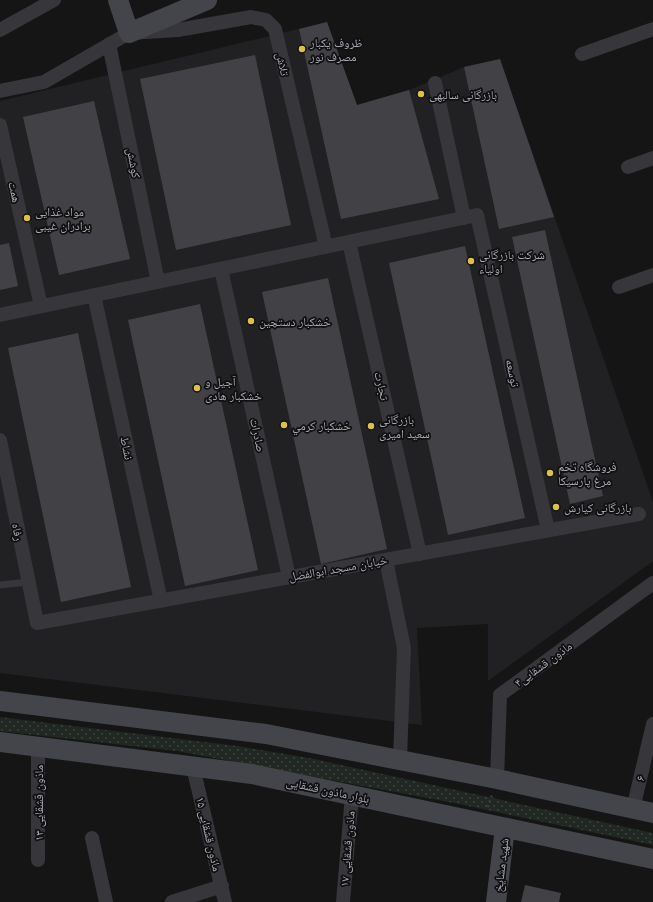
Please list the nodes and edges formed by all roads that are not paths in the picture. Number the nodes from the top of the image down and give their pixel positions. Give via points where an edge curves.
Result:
1 (54, 0) edge
2 (118, 0) edge
3 (207, 0) edge
4 (0, 30) edge
5 (653, 30) edge
6 (129, 33) junction
7 (109, 44) junction
8 (582, 54) dead end
9 (435, 82) dead end
10 (0, 91) edge
11 (0, 125) edge
12 (653, 158) edge
13 (628, 167) dead end
14 (471, 216) junction
15 (349, 242) junction
16 (326, 247) junction
17 (221, 269) junction
18 (653, 275) edge
19 (158, 282) junction
20 (619, 287) dead end
21 (94, 295) junction
22 (41, 306) junction
23 (0, 315) edge
24 (0, 440) edge
25 (639, 514) dead end
26 (548, 530) junction
27 (420, 554) junction
28 (386, 560) junction
29 (289, 577) junction
30 (29, 582) junction
31 (653, 583) edge
32 (0, 585) edge
33 (161, 601) junction
34 (37, 623) joint
35 (0, 701) edge
36 (653, 724) edge
37 (0, 742) edge
38 (38, 747) junction
39 (400, 760) junction
40 (194, 767) junction
41 (497, 779) junction
42 (352, 795) junction
43 (633, 809) junction
44 (653, 813) edge
45 (505, 828) junction
46 (92, 838) dead end
47 (653, 859) edge
48 (38, 860) dead end
49 (222, 886) junction
50 (106, 902) edge
51 (172, 902) edge
52 (225, 902) edge
53 (343, 902) edge
54 (496, 902) edge

1 - 4 street
2 - 6 street
3 - 6 street
5 - 8 street
6 - 7 street
6 - 16 street, تلاش via 178,30 250,16 266,20 274,29
7 - 10 street via 44,82
7 - 19 street, کوشش
9 - 14 street, توسعه
11 - 22 street, همت
12 - 13 street
14 - 15 street
14 - 26 street, توسعه
15 - 16 street
15 - 27 street, تجارت
16 - 17 street
17 - 19 street
17 - 29 street, صادرات
18 - 20 street
19 - 21 street
21 - 22 street
21 - 33 street, نشاط
22 - 23 street
24 - 30 street, رفاه
25 - 26 street, خیابان مسجد ابوالفضل
26 - 27 street, خیابان مسجد ابوالفضل
27 - 28 street, خیابان مسجد ابوالفضل
28 - 29 street, خیابان مسجد ابوالفضل
28 - 39 street via 404,648
29 - 33 street, خیابان مسجد ابوالفضل
30 - 32 lane
30 - 34 street, رفاه
31 - 41 street, ۴ماذون قشقایی via 500,695
33 - 34 street, خیابان مسجد ابوالفضل
35 - 39 street via 266,734
36 - 43 street, ۶
37 - 38 street, بلوار ماذون قشقایی
38 - 40 street, بلوار ماذون قشقایی
38 - 48 street, ماذون قشقایی ۱۳
39 - 41 street
40 - 42 street, بلوار ماذون قشقایی via 252,774
40 - 49 street, ماذون قشقایی ۱۵
41 - 43 street
42 - 45 street, بلوار ماذون قشقایی
42 - 53 street, ماذون قشقایی ۱۷
43 - 44 street
45 - 47 street, بلوار ماذون قشقایی
45 - 54 street, شهید مشایخ
46 - 50 street
49 - 51 street
49 - 52 street, ماذون قشقایی ۱۵

